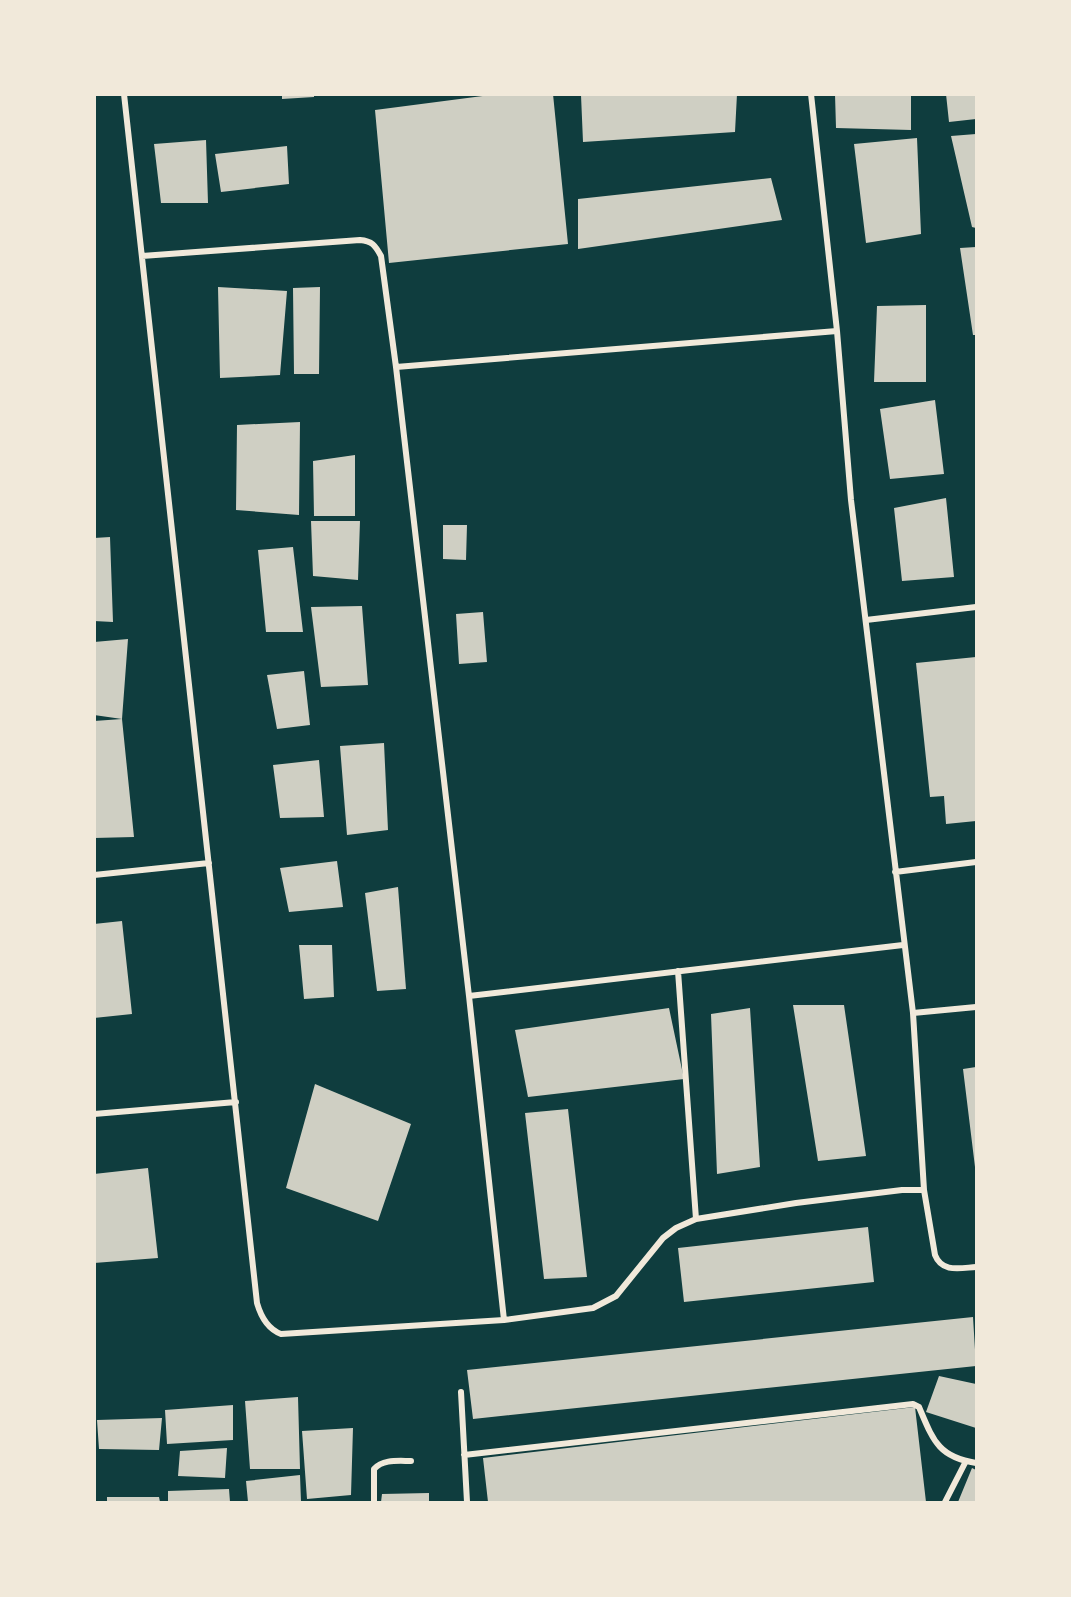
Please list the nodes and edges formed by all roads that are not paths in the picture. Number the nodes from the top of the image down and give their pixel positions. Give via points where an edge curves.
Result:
1 (124, 94) edge
2 (812, 94) edge
3 (142, 256) junction
4 (837, 332) junction
5 (396, 367) junction
6 (976, 607) edge
7 (866, 620) junction
8 (976, 862) edge
9 (209, 863) junction
10 (896, 872) junction
11 (94, 875) edge
12 (903, 945) junction
13 (678, 971) junction
14 (469, 996) junction
15 (976, 1007) edge
16 (913, 1013) junction
17 (236, 1102) junction
18 (94, 1113) edge
19 (924, 1190) junction
20 (696, 1219) junction
21 (976, 1267) edge
22 (504, 1320) junction
23 (461, 1392) dead end
24 (464, 1455) junction
25 (411, 1461) dead end
26 (966, 1461) junction
27 (976, 1463) edge
28 (374, 1503) edge
29 (467, 1503) edge
30 (945, 1503) edge

1 - 3 street
2 - 4 street
3 - 5 street via 373,243 381,256
3 - 9 street
4 - 5 street
4 - 7 street
5 - 14 street
6 - 7 street
7 - 10 street
8 - 10 street
9 - 11 street
9 - 17 street
10 - 12 street
12 - 13 street
12 - 16 street
13 - 14 street
13 - 20 street
14 - 22 street
15 - 16 street
16 - 19 street
17 - 18 street
17 - 22 street via 257,1303 273,1330 281,1334
19 - 20 street via 796,1203
19 - 21 street via 938,1262 953,1269
20 - 22 street via 663,1238 616,1296 606,1302 593,1308
23 - 24 street
24 - 26 street via 913,1404 919,1407 936,1445
24 - 29 street
25 - 28 street via 376,1466
26 - 27 street
26 - 30 street

